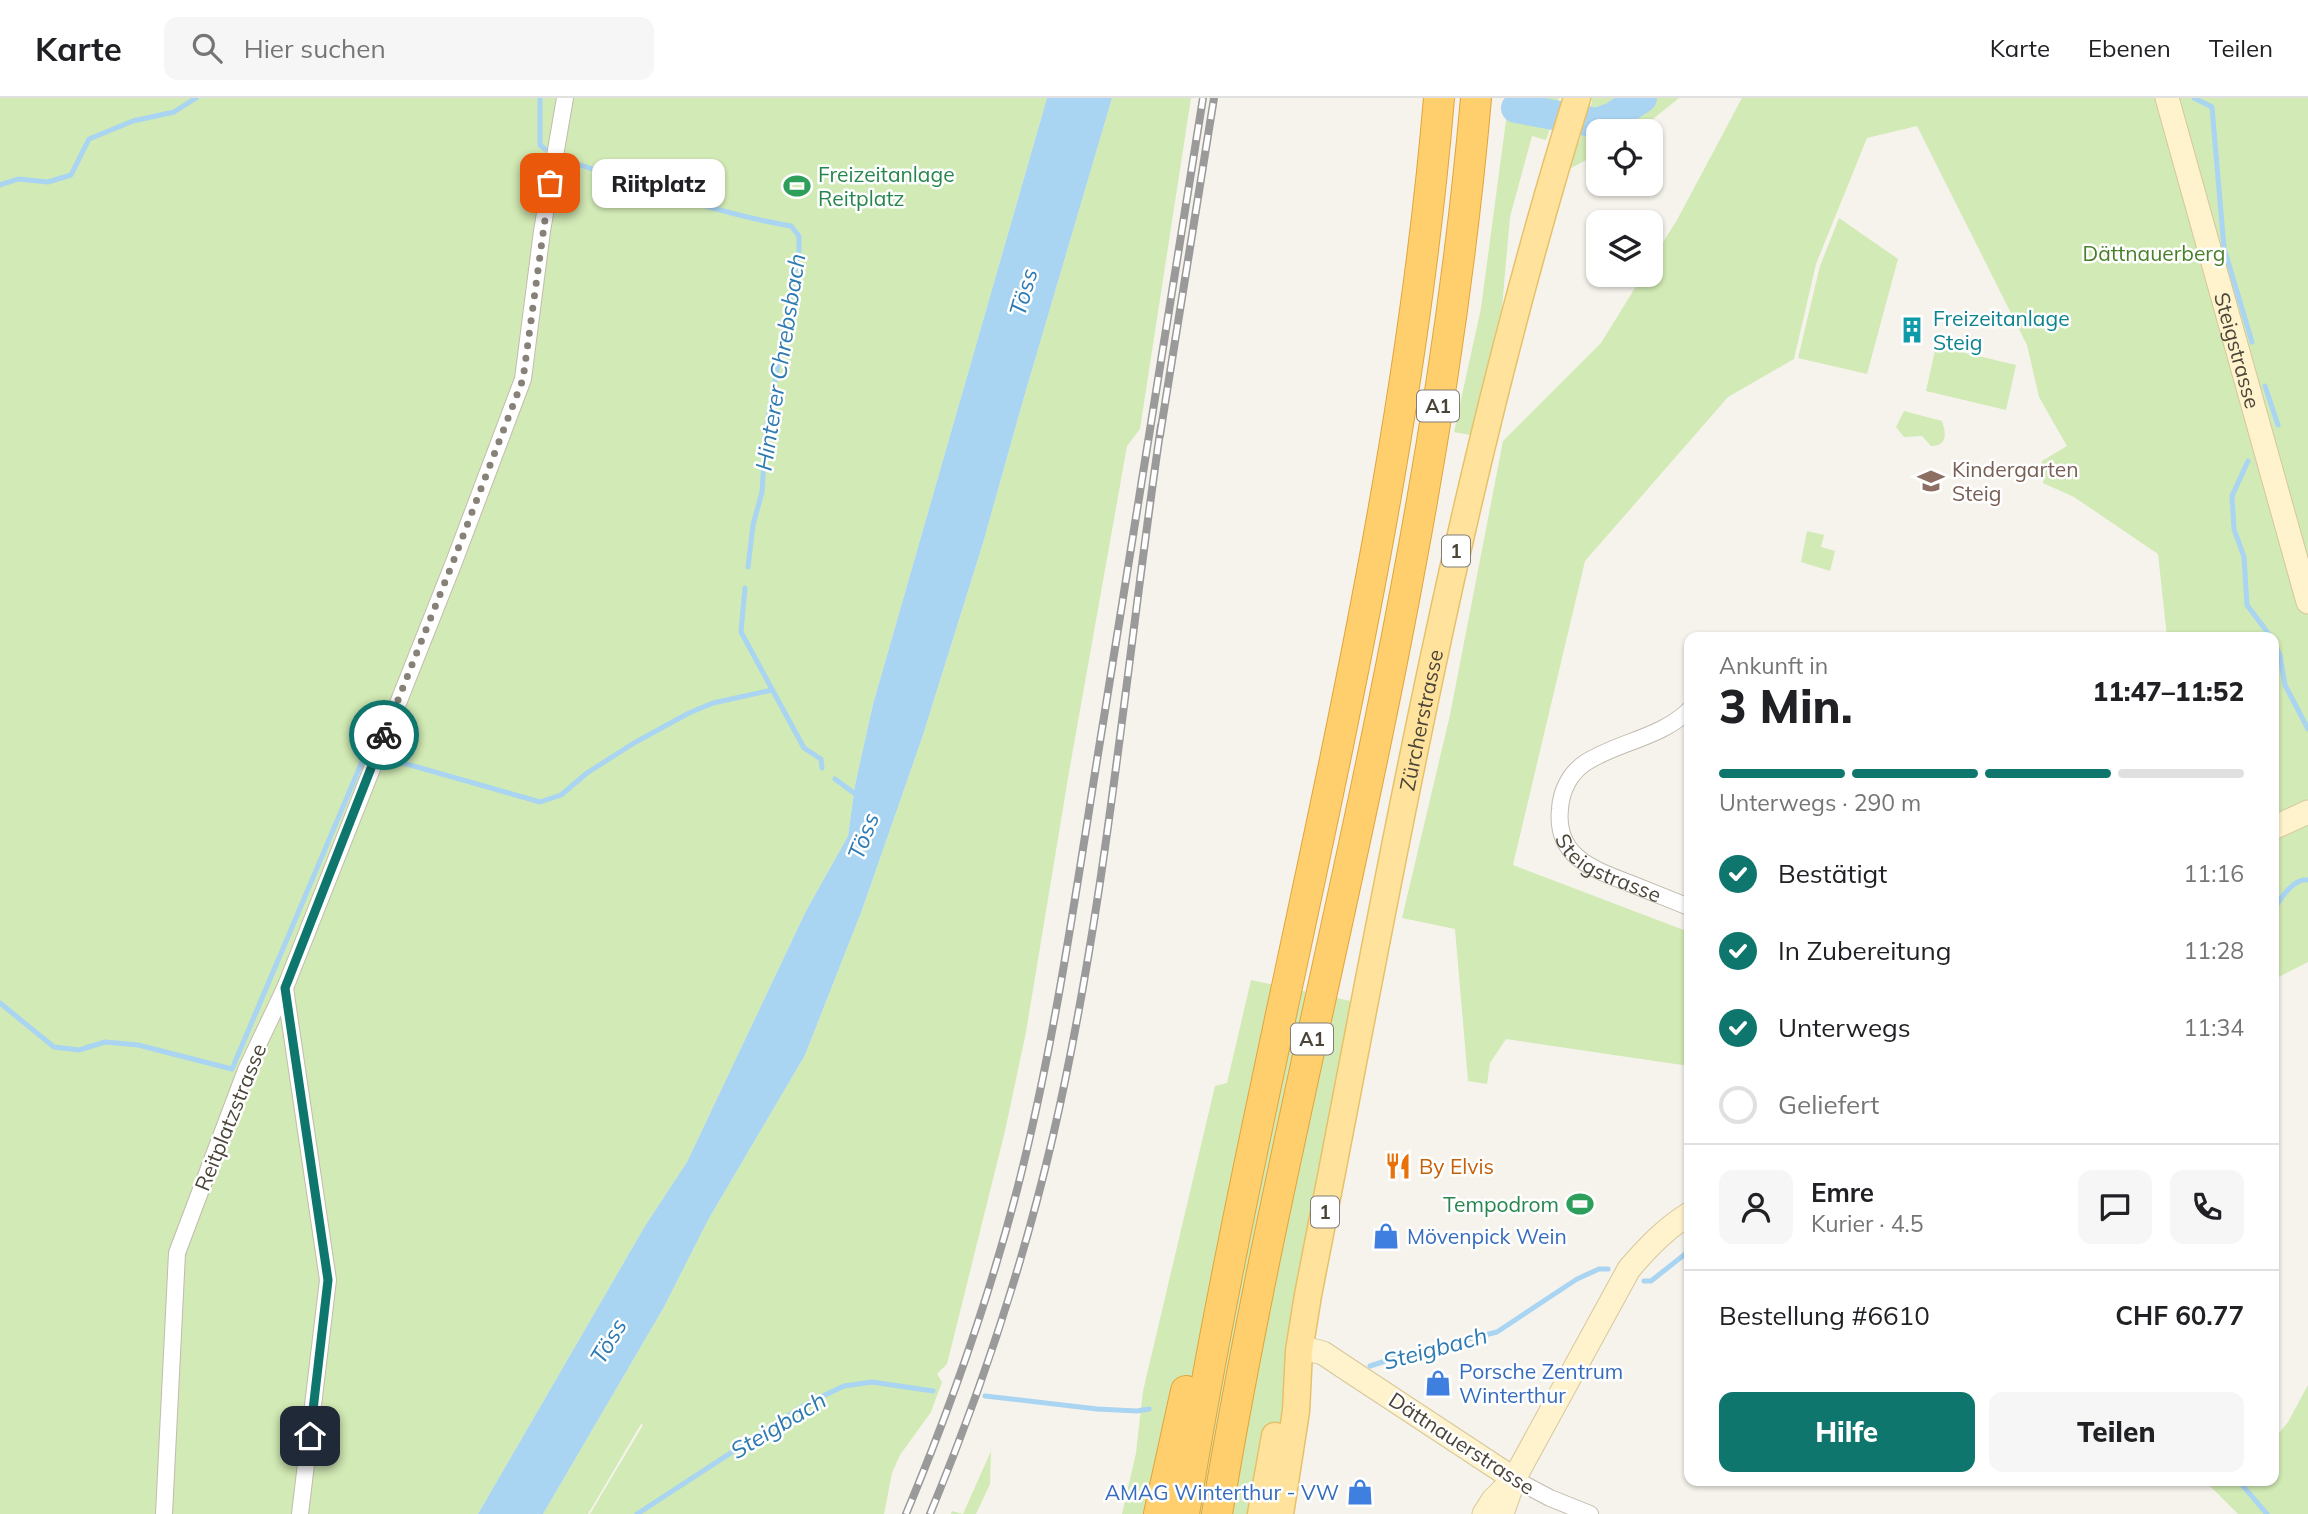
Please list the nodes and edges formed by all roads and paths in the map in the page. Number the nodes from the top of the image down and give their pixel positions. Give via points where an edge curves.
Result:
1 (565, 98) edge
2 (1439, 98) edge
3 (1476, 98) edge
4 (1577, 98) edge
5 (2167, 98) edge
6 (2308, 602) edge
7 (1684, 714) edge
8 (2308, 812) edge
9 (2279, 825) edge
10 (1684, 904) edge
11 (285, 988) junction
12 (1248, 1172) junction
13 (1684, 1217) edge
14 (1300, 1349) junction
15 (1514, 1479) junction
16 (164, 1514) edge
17 (300, 1514) edge
18 (1160, 1514) edge
19 (1184, 1514) edge
20 (1217, 1514) edge
21 (1261, 1514) edge
22 (1280, 1514) edge
23 (1484, 1514) edge
24 (1502, 1514) edge
25 (1590, 1514) edge

1 - 11 street, Reitplatzstrasse via 523,379
2 - 12 highway, A1 via 1422,261 1386,495 1347,704
3 - 20 highway, A1 via 1446,356 1410,568 1262,1275
4 - 14 main road, Zürcherstrasse / 1 via 1521,289 1462,523
5 - 6 main road, Steigstrasse
7 - 10 street, Steigstrasse via 1583,764 1568,782 1559,811 1566,843 1583,863
8 - 9 main road
11 - 16 street, Reitplatzstrasse via 246,1070 177,1253
11 - 17 street via 328,1280
12 - 18 highway, A1 via 1200,1321
12 - 19 highway, A1
13 - 15 main road via 1629,1269
14 - 15 main road, Dättnauerstrasse via 1322,1353 1348,1368
14 - 21 main road, Zürcherstrasse / 1 via 1280,1410
14 - 22 main road, Zürcherstrasse / 1
15 - 23 main road
15 - 24 main road
15 - 25 street, Dättnauerstrasse

